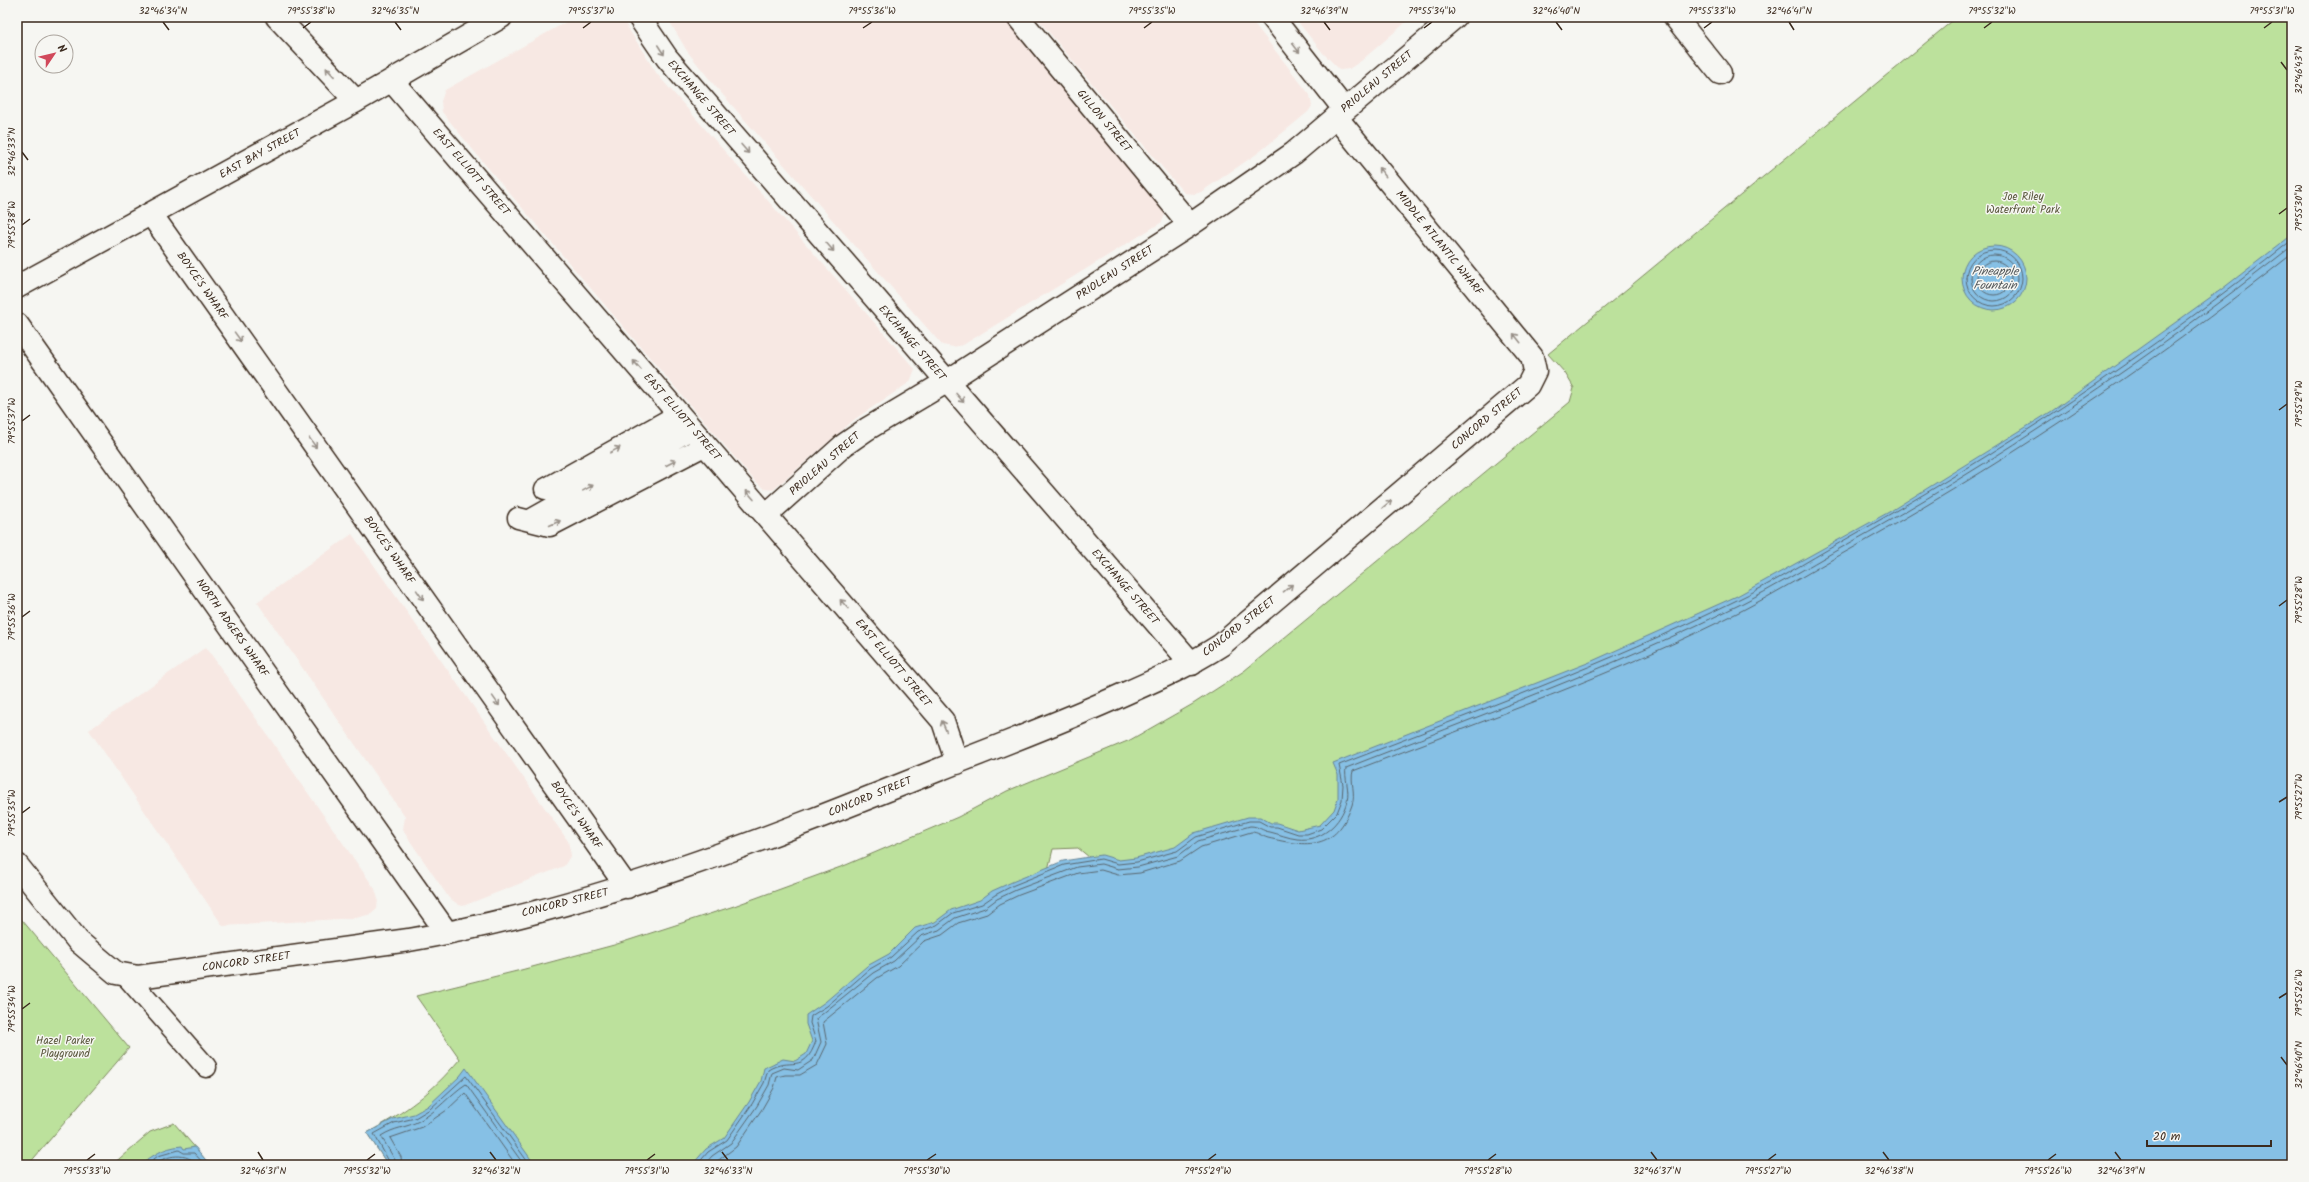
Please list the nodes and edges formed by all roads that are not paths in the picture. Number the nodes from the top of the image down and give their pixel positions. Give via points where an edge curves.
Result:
1 (277, 17) edge
2 (501, 17) edge
3 (639, 17) edge
4 (1018, 17) edge
5 (1272, 17) edge
6 (1455, 17) edge
7 (1675, 17) edge
8 (1720, 72) dead end
9 (392, 81) junction
10 (356, 101) junction
11 (1340, 113) junction
12 (151, 214) junction
13 (1190, 224) junction
14 (17, 287) edge
15 (17, 324) edge
16 (1535, 371) joint
17 (946, 382) junction
18 (692, 429) junction
19 (545, 489) dead end
20 (766, 515) junction
21 (524, 519) dead end
22 (1192, 664) junction
23 (957, 762) junction
24 (17, 865) edge
25 (627, 887) junction
26 (447, 933) junction
27 (127, 977) junction
28 (206, 1068) dead end

10 -> 1 street
2 - 9 street, EAST BAY STREET
3 -> 17 street, EXCHANGE STREET via 667,58
4 - 13 street, GILLON STREET
5 -> 11 street, MIDDLE ATLANTIC WHARF
6 - 11 street, PRIOLEAU STREET
7 - 8 street
9 - 10 street, EAST BAY STREET
18 -> 9 street, EAST ELLIOTT STREET
10 - 12 street, EAST BAY STREET
11 - 13 street, PRIOLEAU STREET via 1294,153
16 -> 11 street, MIDDLE ATLANTIC WHARF via 1532,357
12 - 14 street, EAST BAY STREET
12 -> 25 street, BOYCE'S WHARF
13 - 17 street, PRIOLEAU STREET
15 - 26 street, NORTH ADGERS WHARF
22 -> 16 street, CONCORD STREET via 1221,645 1528,385
17 - 20 street, PRIOLEAU STREET via 866,428
17 -> 22 street, EXCHANGE STREET
19 -> 18 lane
20 -> 18 street, EAST ELLIOTT STREET
21 -> 18 lane via 550,526
23 -> 20 street, EAST ELLIOTT STREET via 943,721
22 - 23 street, CONCORD STREET via 1082,713
23 - 25 street, CONCORD STREET via 797,826
24 - 27 street via 78,941 116,973
25 - 26 street, CONCORD STREET
26 - 27 street, CONCORD STREET
27 - 28 lane

